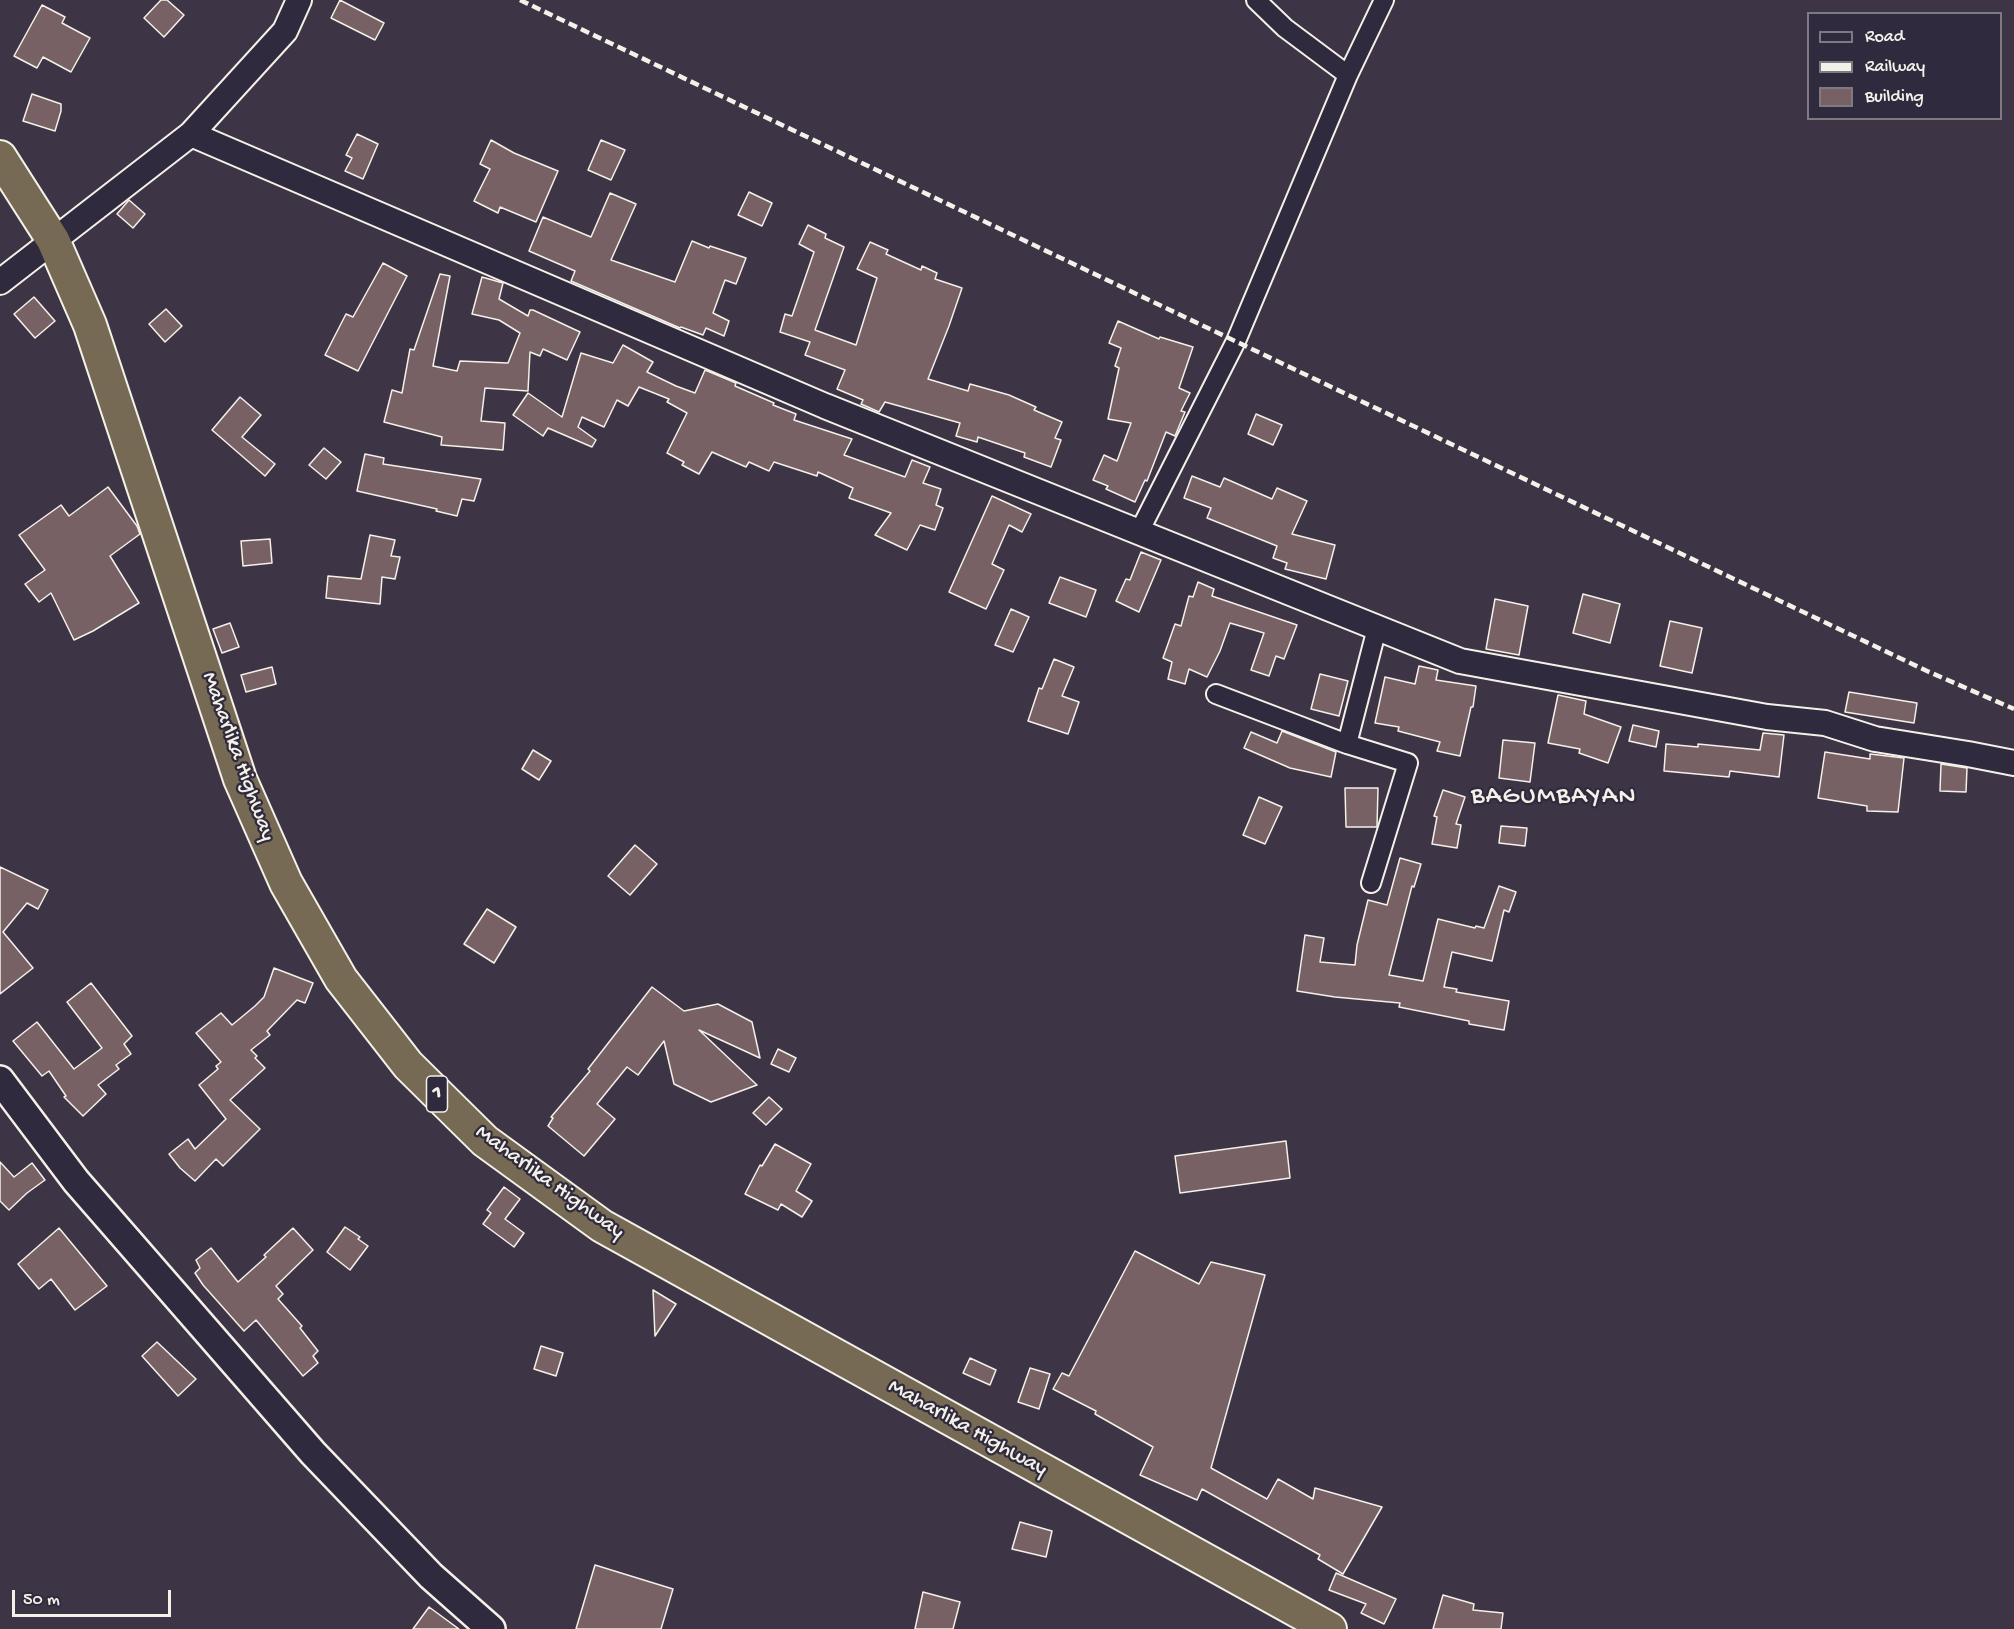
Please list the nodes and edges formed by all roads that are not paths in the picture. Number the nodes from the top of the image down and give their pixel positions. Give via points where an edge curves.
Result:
1 (300, 0) edge
2 (1256, 0) edge
3 (1384, 0) edge
4 (1348, 75) junction
5 (191, 134) junction
6 (0, 157) edge
7 (53, 240) junction
8 (0, 282) edge
9 (1139, 532) junction
10 (1377, 628) junction
11 (1216, 694) dead end
12 (1347, 744) junction
13 (2014, 763) edge
14 (1371, 883) dead end
15 (0, 1080) edge
16 (491, 1629) edge
17 (1329, 1629) edge

1 - 5 street via 285,32
2 - 4 street via 1285,28
3 - 4 street
4 - 9 street via 1236,341
5 - 7 street
5 - 9 street via 825,406
6 - 7 highway, Maharlika Highway / 1
7 - 8 street
7 - 17 highway, Maharlika Highway / 1 via 90,325 240,779 286,883 341,979 408,1065 485,1142 602,1226
9 - 10 street
10 - 12 street
10 - 13 street via 1460,661 1767,717 1825,723 1875,739
11 - 12 street
12 - 14 street via 1408,763
15 - 16 main road via 76,1180 313,1452 431,1576

